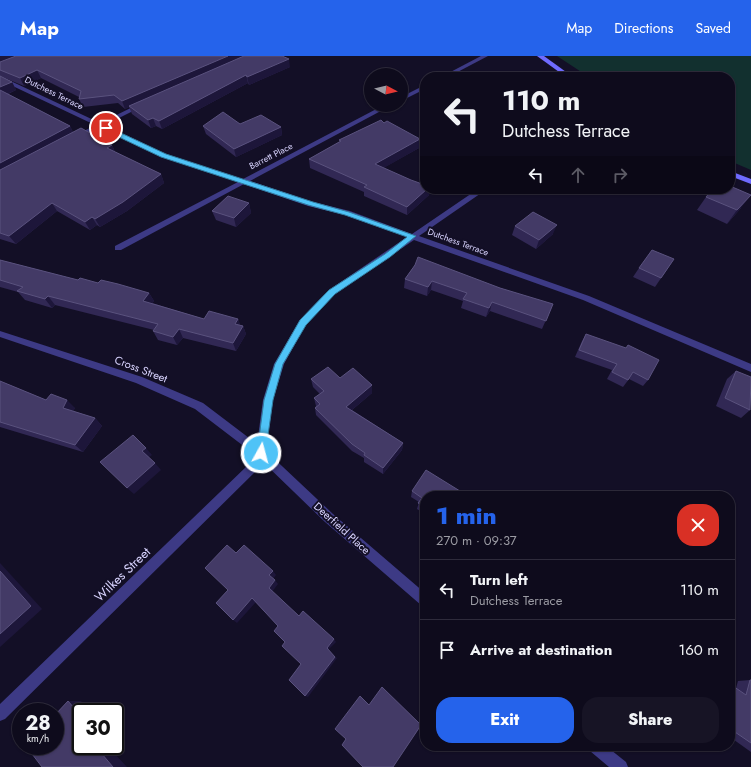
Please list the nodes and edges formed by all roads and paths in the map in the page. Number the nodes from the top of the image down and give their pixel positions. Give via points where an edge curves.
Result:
1 (485, 56) edge
2 (540, 56) edge
3 (454, 72) edge
4 (563, 72) edge
5 (0, 78) edge
6 (420, 90) edge
7 (408, 96) edge
8 (148, 102) edge
9 (376, 112) edge
10 (99, 125) junction
11 (73, 139) edge
12 (735, 175) edge
13 (241, 182) junction
14 (751, 182) edge
15 (475, 194) edge
16 (412, 236) junction
17 (118, 248) dead end
18 (0, 334) edge
19 (751, 368) edge
20 (261, 453) junction
21 (420, 597) edge
22 (0, 714) edge
23 (600, 751) edge
24 (621, 767) edge

1 - 3 street
2 - 4 main road
5 - 10 street, Dutchess Terrace
6 - 7 street
8 - 10 street
9 - 13 street, Barrett Place
10 - 11 street
10 - 13 street, Dutchess Terrace via 164,155
12 - 14 main road
13 - 16 street, Dutchess Terrace via 347,213
13 - 17 street, Barrett Place
15 - 16 street
16 - 19 street, Dutchess Terrace via 586,298
16 - 20 street via 387,256 332,292 303,322 279,364 268,400
18 - 20 street, Cross Street via 139,380 199,406
20 - 21 street, Deerfield Place via 329,518
20 - 22 street, Wilkes Street via 247,473
23 - 24 street

